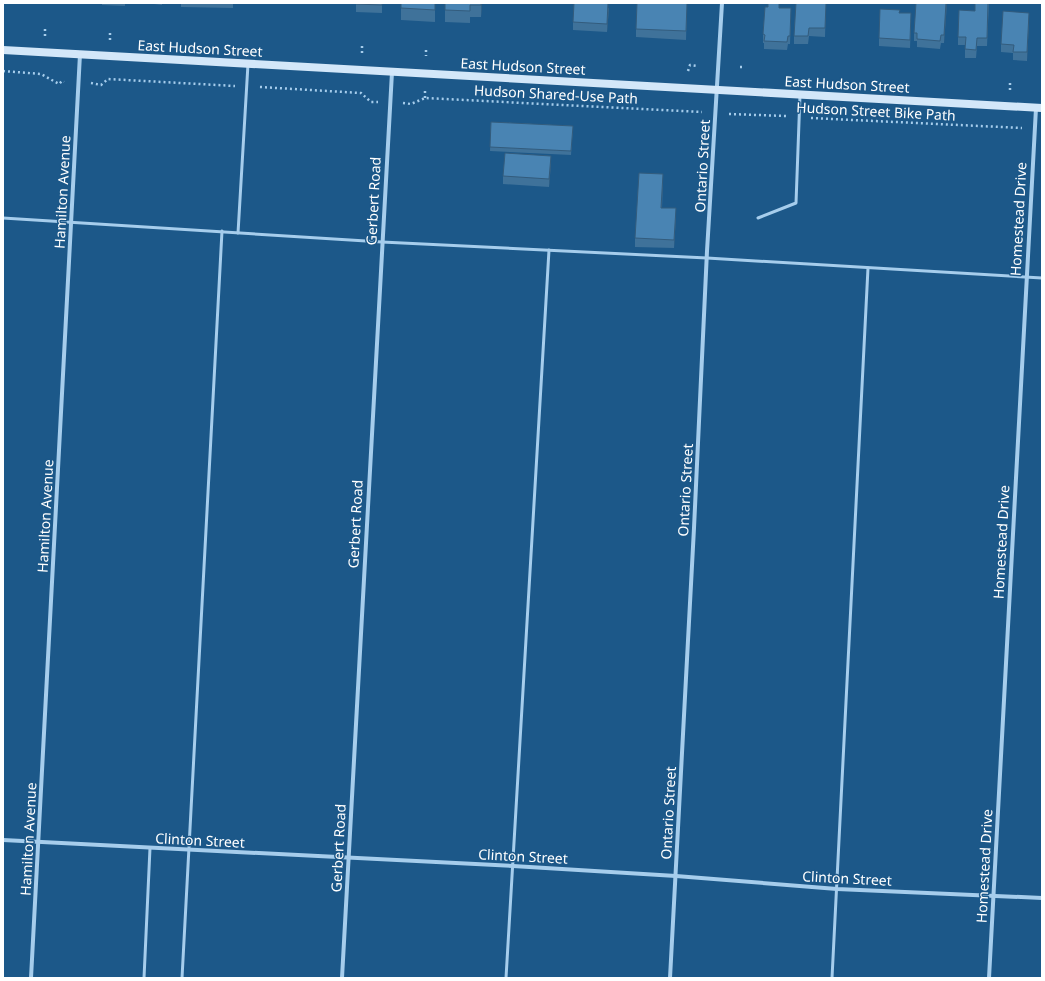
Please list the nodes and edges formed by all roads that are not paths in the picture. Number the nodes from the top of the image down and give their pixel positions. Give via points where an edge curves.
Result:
1 (722, 3) edge
2 (3, 50) edge
3 (80, 54) junction
4 (248, 64) junction
5 (392, 72) junction
6 (717, 90) junction
7 (800, 95) junction
8 (1039, 108) edge
9 (3, 218) edge
10 (758, 218) dead end
11 (71, 222) junction
12 (222, 232) junction
13 (238, 233) junction
14 (382, 242) junction
15 (549, 250) junction
16 (707, 258) junction
17 (868, 268) junction
18 (1026, 277) junction
19 (1042, 278) edge
20 (3, 840) edge
21 (38, 842) junction
22 (150, 848) junction
23 (190, 850) junction
24 (348, 858) junction
25 (513, 866) junction
26 (676, 876) junction
27 (837, 889) junction
28 (993, 895) junction
29 (1042, 898) edge
30 (31, 978) edge
31 (144, 978) edge
32 (182, 978) edge
33 (342, 978) edge
34 (506, 978) edge
35 (670, 978) edge
36 (832, 978) edge
37 (988, 978) edge

1 - 6 street, Ontario Street
2 - 3 main road, East Hudson Street
3 - 4 main road, East Hudson Street
3 - 11 street, Hamilton Avenue
4 - 5 main road, East Hudson Street
4 - 13 lane
5 - 6 main road, East Hudson Street
5 - 14 street, Gerbert Road
6 - 7 main road, East Hudson Street
6 - 16 street, Ontario Street
7 - 8 main road, East Hudson Street
7 - 10 lane via 796,203
8 - 18 street, Homestead Drive
9 - 11 lane
11 - 12 lane
11 - 21 street, Hamilton Avenue
12 - 13 lane
12 - 23 lane
13 - 14 lane
14 - 15 lane
14 - 24 street, Gerbert Road
15 - 16 lane
15 - 25 lane
16 - 17 lane
16 - 26 street, Ontario Street
17 - 18 lane
17 - 27 lane
18 - 19 lane
18 - 28 street, Homestead Drive
20 - 21 street, Clinton Street
21 - 22 street, Clinton Street
21 - 30 street, Hamilton Avenue
22 - 23 street, Clinton Street
22 - 31 lane
23 - 24 street, Clinton Street
23 - 32 lane
24 - 25 street, Clinton Street
24 - 33 street, Gerbert Road
25 - 26 street, Clinton Street
25 - 34 lane
26 - 27 street, Clinton Street
26 - 35 street, Ontario Street
27 - 28 street, Clinton Street
27 - 36 lane
28 - 29 street, Clinton Street
28 - 37 street, Homestead Drive

